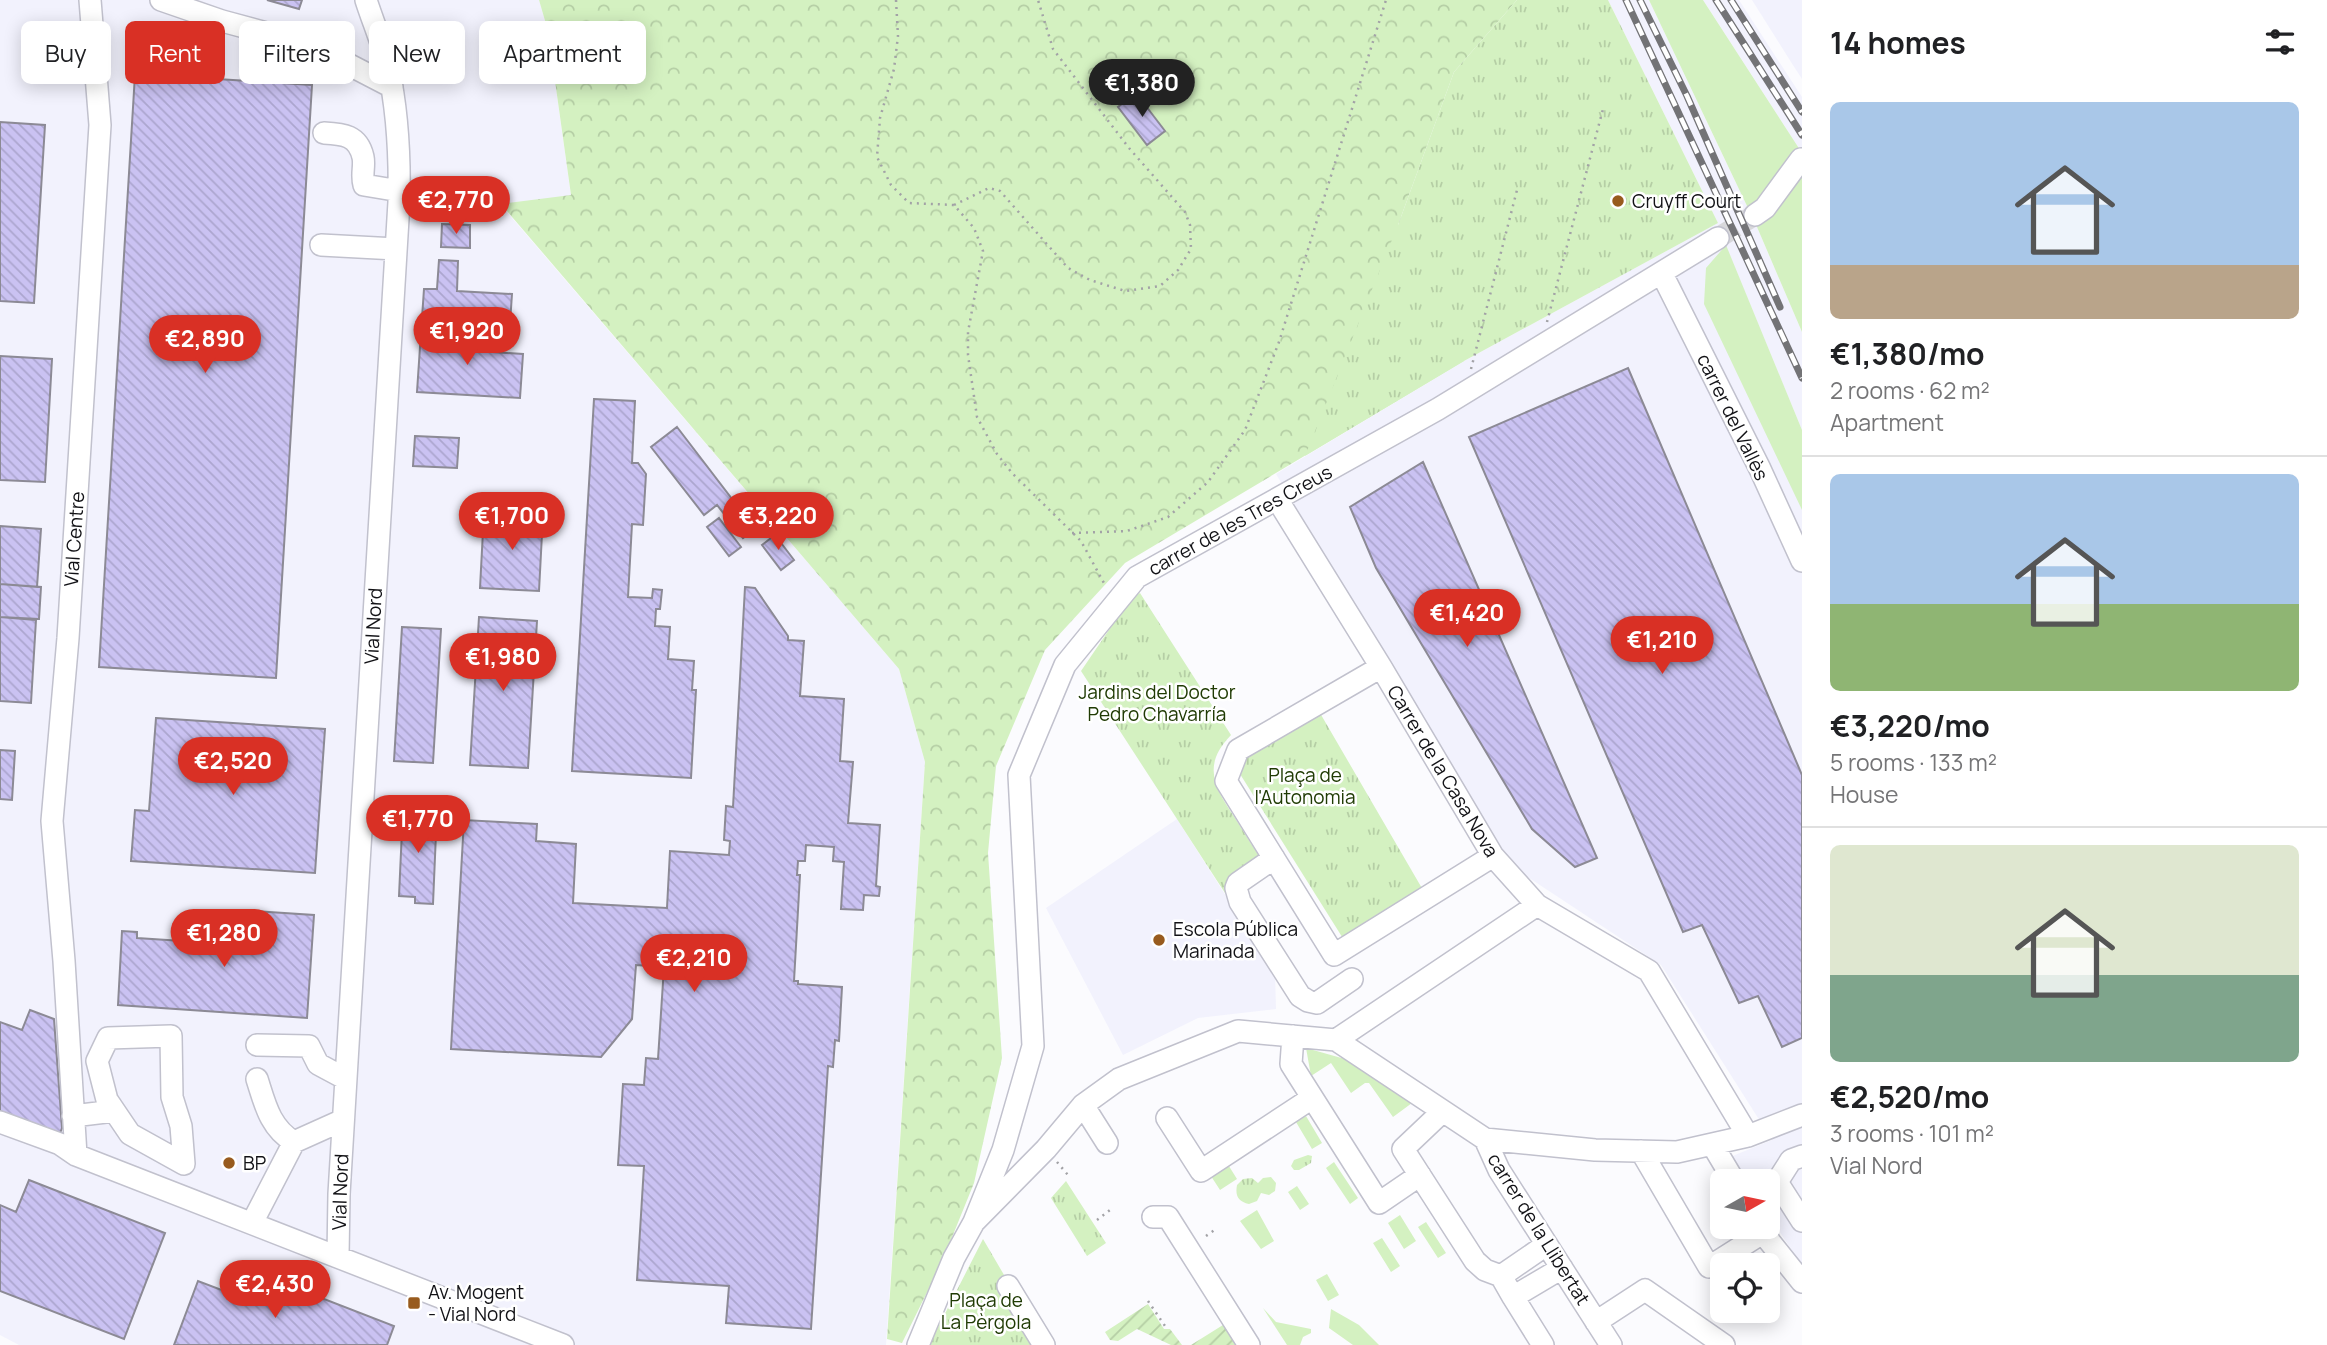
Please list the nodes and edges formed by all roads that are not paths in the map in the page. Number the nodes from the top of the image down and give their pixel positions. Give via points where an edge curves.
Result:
1 (90, 0) edge
2 (161, 0) edge
3 (366, 0) edge
4 (391, 86) junction
5 (324, 133) dead end
6 (1801, 159) edge
7 (400, 191) junction
8 (1755, 215) tunnel mouth
9 (1718, 238) tunnel mouth
10 (321, 245) dead end
11 (396, 249) junction
12 (1662, 274) junction
13 (1277, 499) junction
14 (1802, 561) edge
15 (1381, 667) junction
16 (1493, 856) junction
17 (1274, 858) junction
18 (1537, 905) junction
19 (1352, 979) dead end
20 (1293, 1036) junction
21 (1336, 1040) junction
22 (257, 1045) dead end
23 (100, 1074) junction
24 (70, 1078) junction
25 (257, 1079) dead end
26 (346, 1079) junction
27 (1312, 1098) junction
28 (1083, 1105) junction
29 (114, 1111) junction
30 (1442, 1112) junction
31 (1802, 1115) edge
32 (73, 1116) junction
33 (1167, 1118) dead end
34 (344, 1120) junction
35 (0, 1122) edge
36 (1779, 1124) junction
37 (0, 1136) edge
38 (1748, 1136) junction
39 (1485, 1139) junction
40 (294, 1142) junction
41 (1107, 1143) dead end
42 (1712, 1144) junction
43 (161, 1151) junction
44 (1642, 1151) junction
45 (76, 1155) junction
46 (1797, 1158) edge
47 (1727, 1169) edge
48 (1420, 1175) junction
49 (149, 1183) junction
50 (1153, 1216) dead end
51 (1802, 1221) edge
52 (974, 1222) junction
53 (252, 1223) junction
54 (1749, 1239) edge
55 (1770, 1239) edge
56 (1546, 1245) junction
57 (338, 1256) junction
58 (1562, 1268) junction
59 (1501, 1276) junction
60 (1802, 1282) edge
61 (1008, 1286) dead end
62 (1513, 1297) junction
63 (1596, 1322) junction
64 (563, 1345) edge
65 (918, 1345) edge
66 (1044, 1345) edge
67 (1249, 1345) edge
68 (1543, 1345) edge
69 (1611, 1345) edge
70 (1724, 1345) edge

1 - 24 street, Vial Centre via 100,125 52,821
2 - 4 street via 311,45
3 - 4 street, Vial Nord
4 - 7 street, Vial Nord
5 - 7 street via 355,139 363,157 364,185
6 - 8 street
7 - 11 street, Vial Nord
9 - 12 street, carrer de les Tres Creus
10 - 11 street
11 - 26 street, Vial Nord
12 - 13 street, carrer de les Tres Creus
12 - 14 street, carrer del Vallès
13 - 15 street, Carrer de la Casa Nova
13 - 52 street, carrer de les Tres Creus via 1137,577 1065,665 1019,775 1034,1046 1003,1150
15 - 16 street, Carrer de la Casa Nova
15 - 17 street via 1238,750 1226,781
16 - 17 street via 1334,955
16 - 18 street, Carrer de la Casa Nova
17 - 19 street via 1236,888 1240,902 1300,996 1317,1003
18 - 21 street
18 - 38 street, Carrer de la Casa Nova via 1648,971
20 - 21 street, carrer de la Llibertat
20 - 27 street via 1291,1064
20 - 28 street, carrer de la Llibertat via 1238,1031 1119,1079
21 - 30 street, carrer de la Llibertat
22 - 26 street via 309,1046 317,1063
23 - 24 street
23 - 29 street
23 - 43 street via 97,1061 108,1038 171,1037 172,1097 184,1164
24 - 32 street, Vial Centre
25 - 40 street via 269,1117
26 - 34 street, Vial Nord
27 - 33 street via 1201,1171
27 - 48 street via 1379,1203
28 - 41 street
28 - 52 street, carrer de la Llibertat
29 - 32 street
29 - 43 street via 130,1134
30 - 39 street, carrer de la Llibertat
30 - 48 street via 1403,1149
31 - 36 street
32 - 45 street, Vial Centre
34 - 40 street
34 - 57 street, Vial Nord
35 - 45 street via 60,1144
36 - 38 street
36 - 46 street
37 - 45 street
38 - 42 street
39 - 44 street
39 - 56 street, carrer de la Llibertat
40 - 53 street
42 - 44 street via 1677,1152
42 - 47 street
43 - 49 street
44 - 54 street via 1709,1267
45 - 49 street
46 - 51 street via 1777,1182
48 - 59 street via 1475,1261
49 - 53 street
50 - 67 street via 1168,1217
52 - 65 street, carrer de la Llibertat
53 - 57 street
55 - 60 street
56 - 58 street, carrer de la Llibertat
56 - 59 street
57 - 64 street
58 - 62 street
58 - 63 street, carrer de la Llibertat
59 - 62 street
61 - 66 street
62 - 68 street
63 - 69 street, carrer de la Llibertat
63 - 70 street via 1645,1290

